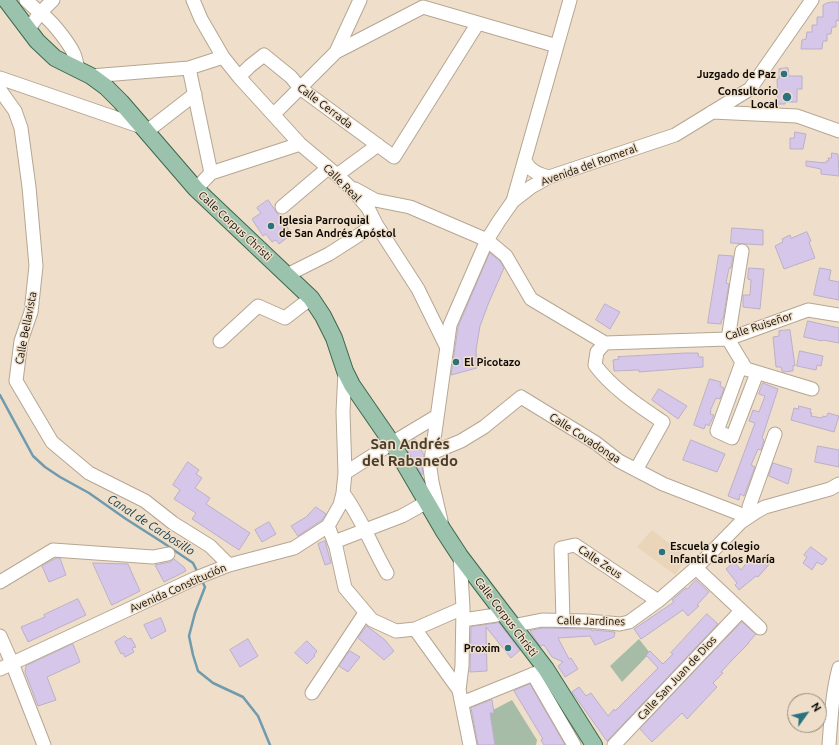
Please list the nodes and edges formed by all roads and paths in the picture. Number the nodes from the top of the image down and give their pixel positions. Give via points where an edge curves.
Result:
1 (6, 0) edge
2 (26, 0) edge
3 (53, 0) edge
4 (193, 0) edge
5 (360, 0) edge
6 (570, 0) edge
7 (812, 0) edge
8 (40, 13) junction
9 (478, 23) junction
10 (28, 30) junction
11 (557, 46) junction
12 (336, 52) junction
13 (223, 57) junction
14 (189, 68) junction
15 (85, 73) junction
16 (239, 77) junction
17 (0, 78) edge
18 (300, 88) junction
19 (0, 90) edge
20 (195, 94) junction
21 (712, 112) junction
22 (274, 114) junction
23 (144, 129) junction
24 (839, 131) edge
25 (300, 144) junction
26 (378, 145) junction
27 (525, 161) junction
28 (333, 171) junction
29 (212, 173) junction
30 (549, 177) junction
31 (348, 185) junction
32 (196, 189) junction
33 (513, 201) junction
34 (282, 207) dead end
35 (376, 224) junction
36 (487, 240) junction
37 (742, 251) dead end
38 (287, 275) junction
39 (311, 298) junction
40 (839, 315) edge
41 (728, 339) junction
42 (220, 341) dead end
43 (605, 343) junction
44 (447, 348) junction
45 (742, 362) junction
46 (345, 371) junction
47 (757, 373) junction
48 (812, 389) dead end
49 (357, 392) junction
50 (343, 402) junction
51 (437, 416) junction
52 (775, 434) dead end
53 (392, 443) junction
54 (432, 453) junction
55 (636, 470) junction
56 (345, 473) junction
57 (839, 484) edge
58 (426, 491) junction
59 (343, 493) junction
60 (750, 516) junction
61 (328, 526) junction
62 (364, 530) junction
63 (334, 542) junction
64 (168, 554) dead end
65 (460, 556) junction
66 (229, 565) junction
67 (696, 568) junction
68 (387, 573) dead end
69 (0, 582) edge
70 (658, 601) junction
71 (741, 611) junction
72 (366, 612) junction
73 (463, 614) junction
74 (508, 620) junction
75 (563, 620) junction
76 (760, 628) dead end
77 (415, 629) junction
78 (0, 636) edge
79 (12, 663) junction
80 (839, 668) edge
81 (0, 669) edge
82 (539, 672) junction
83 (312, 693) dead end
84 (460, 697) junction
85 (44, 745) edge
86 (470, 745) edge
87 (574, 745) edge
88 (594, 745) edge
89 (614, 745) edge
90 (829, 745) edge

1 - 10 main road, Calle Corpus Christi
2 - 8 street
3 - 8 street
4 - 13 street, Calle Real
5 - 12 street
6 - 11 street
7 - 21 street, Avenida del Romeral via 750,89
8 - 10 street
8 - 15 street via 52,23
9 - 11 street
9 - 12 street via 423,7
9 - 26 street, Calle Cerrada via 394,157
10 - 15 main road, Calle Corpus Christi via 55,58
11 - 27 street
12 - 18 street
13 - 14 street
13 - 16 street, Calle Real
14 - 15 street
14 - 20 street
15 - 23 main road, Calle Corpus Christi via 106,87
16 - 18 street, Calle Cerrada via 264,55 291,77
16 - 22 street, Calle Real
17 - 23 street
18 - 22 street
18 - 26 street, Calle Cerrada
19 - 66 street, Calle Bellavista via 15,111 21,128 36,266 31,312 21,341 16,381 52,442 89,473 145,501 173,523 210,546
20 - 23 street
20 - 29 street
21 - 24 street via 797,116
21 - 30 street, Avenida del Romeral via 675,134
22 - 25 street, Calle Real
23 - 32 main road, Calle Corpus Christi
25 - 28 street, Calle Real
25 - 29 street
26 - 28 street
27 - 30 street via 529,169
27 - 33 street
28 - 31 street, Calle Real
28 - 34 street
29 - 32 street
30 - 33 street, Avenida del Romeral via 531,186
31 - 35 street, Calle Real via 368,208
31 - 36 street via 375,200 410,207
32 - 38 main road, Calle Corpus Christi
33 - 36 street, Avenida del Romeral
35 - 38 street via 329,254
35 - 44 street, Calle Real via 418,289
36 - 43 street via 506,256 531,299
36 - 44 street, Avenida del Romeral via 450,325
37 - 41 street
38 - 39 main road, Calle Corpus Christi
39 - 42 street via 285,318 258,306
39 - 46 main road, Calle Corpus Christi via 334,338
40 - 41 street, Calle Ruiseñor via 808,310
41 - 43 street, Calle Ruiseñor
41 - 45 street
43 - 55 street via 597,352 595,365 604,377 632,401 663,422
44 - 51 street, Avenida del Romeral
45 - 47 street via 746,369
45 - 47 street via 717,432 732,438
46 - 49 main road, Calle Corpus Christi
46 - 50 street, Avenida Constitución
47 - 48 street
49 - 50 street
49 - 53 main road, Calle Corpus Christi
50 - 56 street, Avenida Constitución
51 - 53 street
51 - 54 street, Avenida del Romeral
52 - 60 street via 749,507
53 - 56 street
53 - 58 main road, Calle Corpus Christi
54 - 55 street, Calle Covadonga via 461,441 484,427 521,397
54 - 58 street, Avenida del Romeral
55 - 60 street, Calle Covadonga via 663,484
56 - 59 street, Avenida Constitución
57 - 60 street, Calle Jardines via 830,489 765,507
58 - 62 street via 402,516
58 - 65 main road, Calle Corpus Christi via 443,530
59 - 61 street, Avenida Constitución via 340,505
59 - 62 street via 353,506
60 - 67 street, Calle Jardines
61 - 63 street, Calle Jardines
61 - 66 street, Avenida Constitución via 294,548
62 - 63 street
62 - 68 street
63 - 72 street, Calle Jardines via 345,588
64 - 69 street via 153,557 53,550
65 - 73 street
65 - 74 main road, Calle Corpus Christi
66 - 79 street, Avenida Constitución
67 - 70 street, Calle Jardines
67 - 71 street
70 - 75 street, Calle Jardines via 629,622 620,624
70 - 75 street, Calle Zeus via 575,545 561,548
71 - 76 street
71 - 89 street, Calle San Juan de Dios
72 - 77 street, Calle Jardines via 372,620 396,631
72 - 83 street
73 - 74 street, Calle Jardines
73 - 77 street, Calle Jardines
73 - 84 street
74 - 75 street, Calle Jardines
74 - 82 main road, Calle Corpus Christi
77 - 84 street
78 - 79 street
79 - 81 street, Avenida Constitución
79 - 85 street
80 - 90 street via 832,706
82 - 84 street
82 - 87 street
82 - 88 main road, Calle Corpus Christi
84 - 86 street

